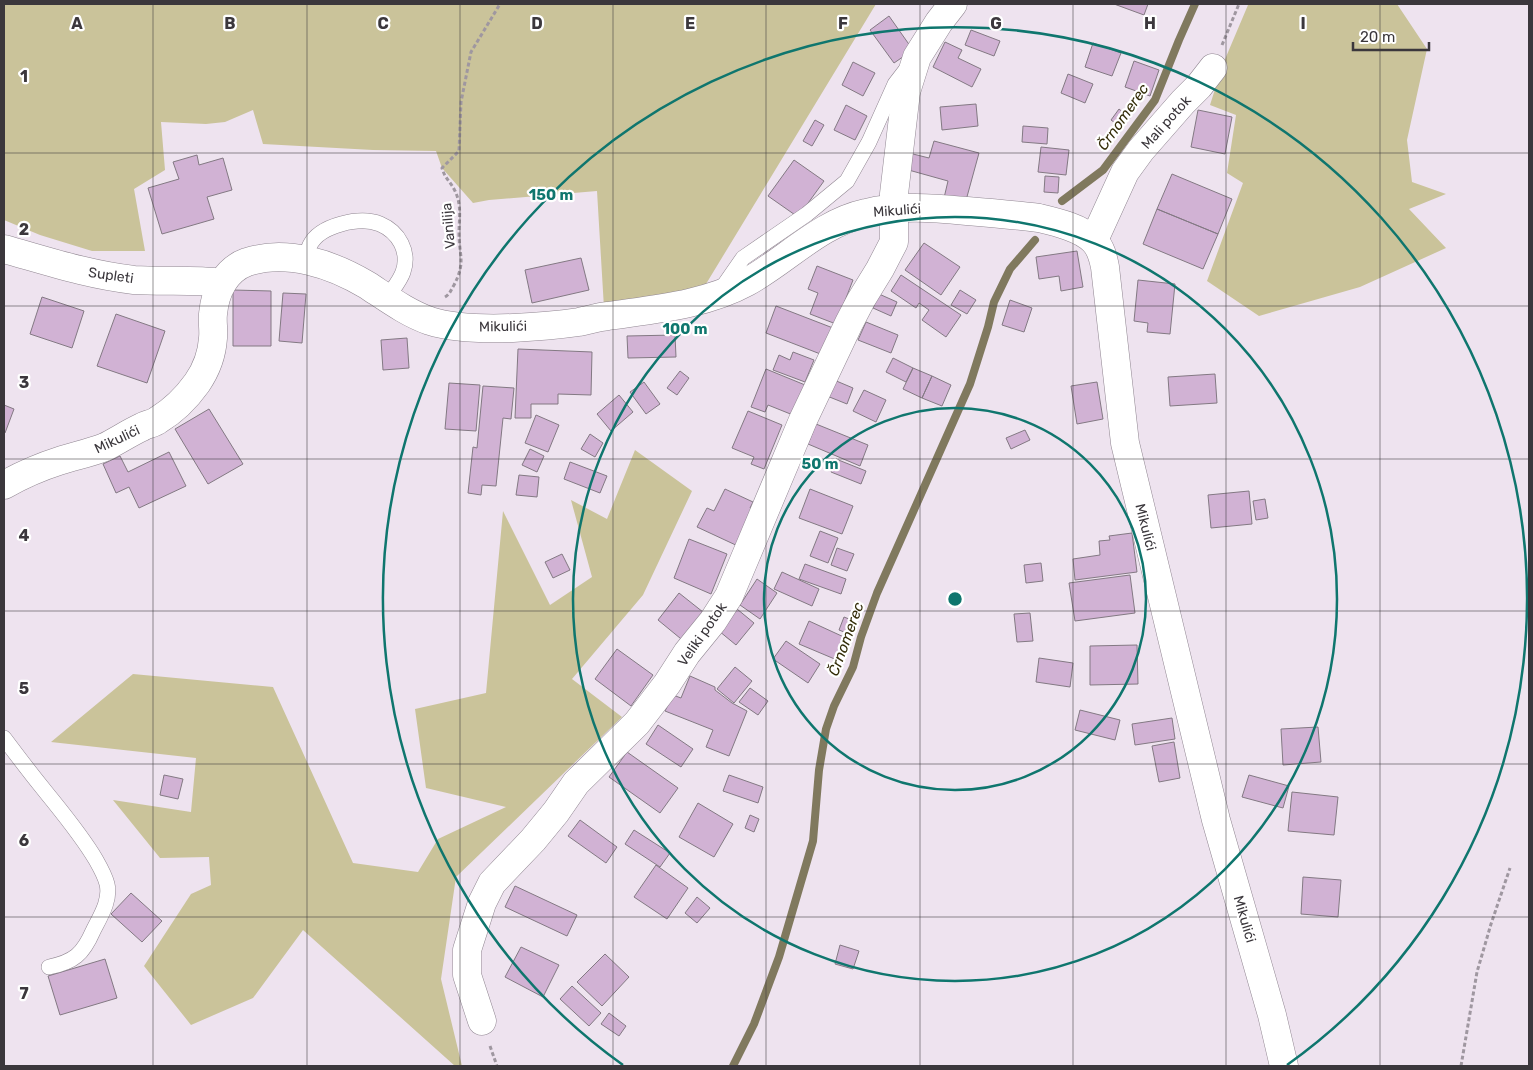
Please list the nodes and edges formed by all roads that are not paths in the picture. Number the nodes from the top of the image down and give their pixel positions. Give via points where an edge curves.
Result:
1 (953, 4) edge
2 (918, 57) junction
3 (1213, 68) road end
4 (893, 208) junction
5 (1094, 240) junction
6 (4, 249) edge
7 (306, 260) junction
8 (222, 283) junction
9 (717, 296) junction
10 (396, 303) junction
11 (4, 484) edge
12 (4, 738) edge
13 (49, 968) dead end
14 (482, 1021) dead end
15 (1284, 1066) edge

1 - 2 street
2 - 4 street via 906,92
2 - 9 lane via 895,84 870,142 847,181 807,214 743,258
3 - 5 street, Mali potok via 1125,172
4 - 5 street, Mikulići via 1039,218 1077,230
4 - 9 street, Mikulići via 845,219 747,282
4 - 14 street, Veliki potok via 894,242 848,323 729,596 637,723 576,783 533,840 492,883 467,950 467,975
5 - 15 street, Mikulići via 1102,253 1105,267 1125,443 1216,820
6 - 8 street, Supleti via 109,276
7 - 8 street, Mikulići via 272,258 245,263 236,267
7 - 10 street, Mikulići via 343,272
7 - 10 lane via 314,240 326,230 345,223 366,221 379,224 400,240 405,249
8 - 11 street, Mikulići via 214,306 213,340 208,361 198,382 182,400 157,422 102,448 40,467
9 - 10 street, Mikulići via 577,322 513,328 444,325 427,320
12 - 13 lane via 88,847 107,884 104,909 88,943 76,957

